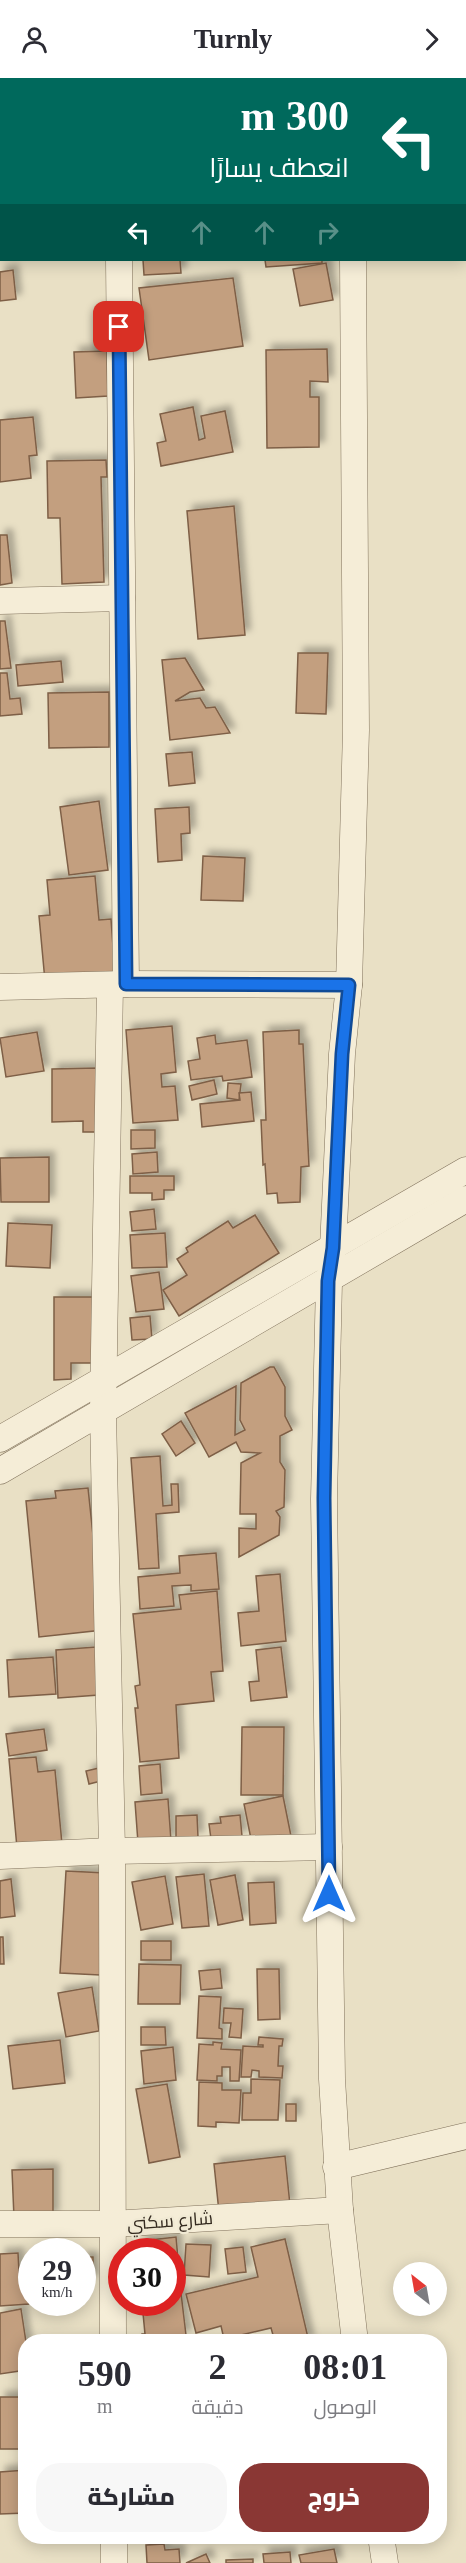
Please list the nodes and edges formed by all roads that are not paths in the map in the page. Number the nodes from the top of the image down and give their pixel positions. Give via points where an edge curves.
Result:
1 (119, 261) edge
2 (353, 261) edge
3 (122, 598) junction
4 (0, 601) edge
5 (118, 985) junction
6 (349, 985) junction
7 (0, 987) edge
8 (466, 1170) edge
9 (466, 1199) edge
10 (333, 1248) junction
11 (328, 1281) junction
12 (104, 1380) junction
13 (103, 1412) junction
14 (0, 1439) edge
15 (0, 1471) edge
16 (329, 1847) junction
17 (112, 1851) junction
18 (0, 1856) edge
19 (466, 2136) edge
20 (336, 2167) junction
21 (340, 2210) junction
22 (0, 2224) edge
23 (112, 2224) junction
24 (113, 2334) edge
25 (354, 2334) edge
26 (114, 2544) edge
27 (382, 2544) edge
28 (114, 2563) edge
29 (385, 2563) edge

1 - 3 street
2 - 6 street via 356,730
3 - 4 street
3 - 5 street
5 - 6 street
5 - 7 street
5 - 12 street
6 - 10 street
8 - 10 street
9 - 11 street
10 - 11 street
10 - 12 street
11 - 13 street
11 - 16 street via 324,1498
12 - 13 street
12 - 14 street
13 - 15 street
13 - 17 street
16 - 17 street
16 - 20 street
17 - 18 street
17 - 23 street
19 - 20 street
20 - 21 street
21 - 23 street, شارع سكني
21 - 25 street
22 - 23 street, شارع سكني
23 - 24 street
26 - 28 street
27 - 29 street

